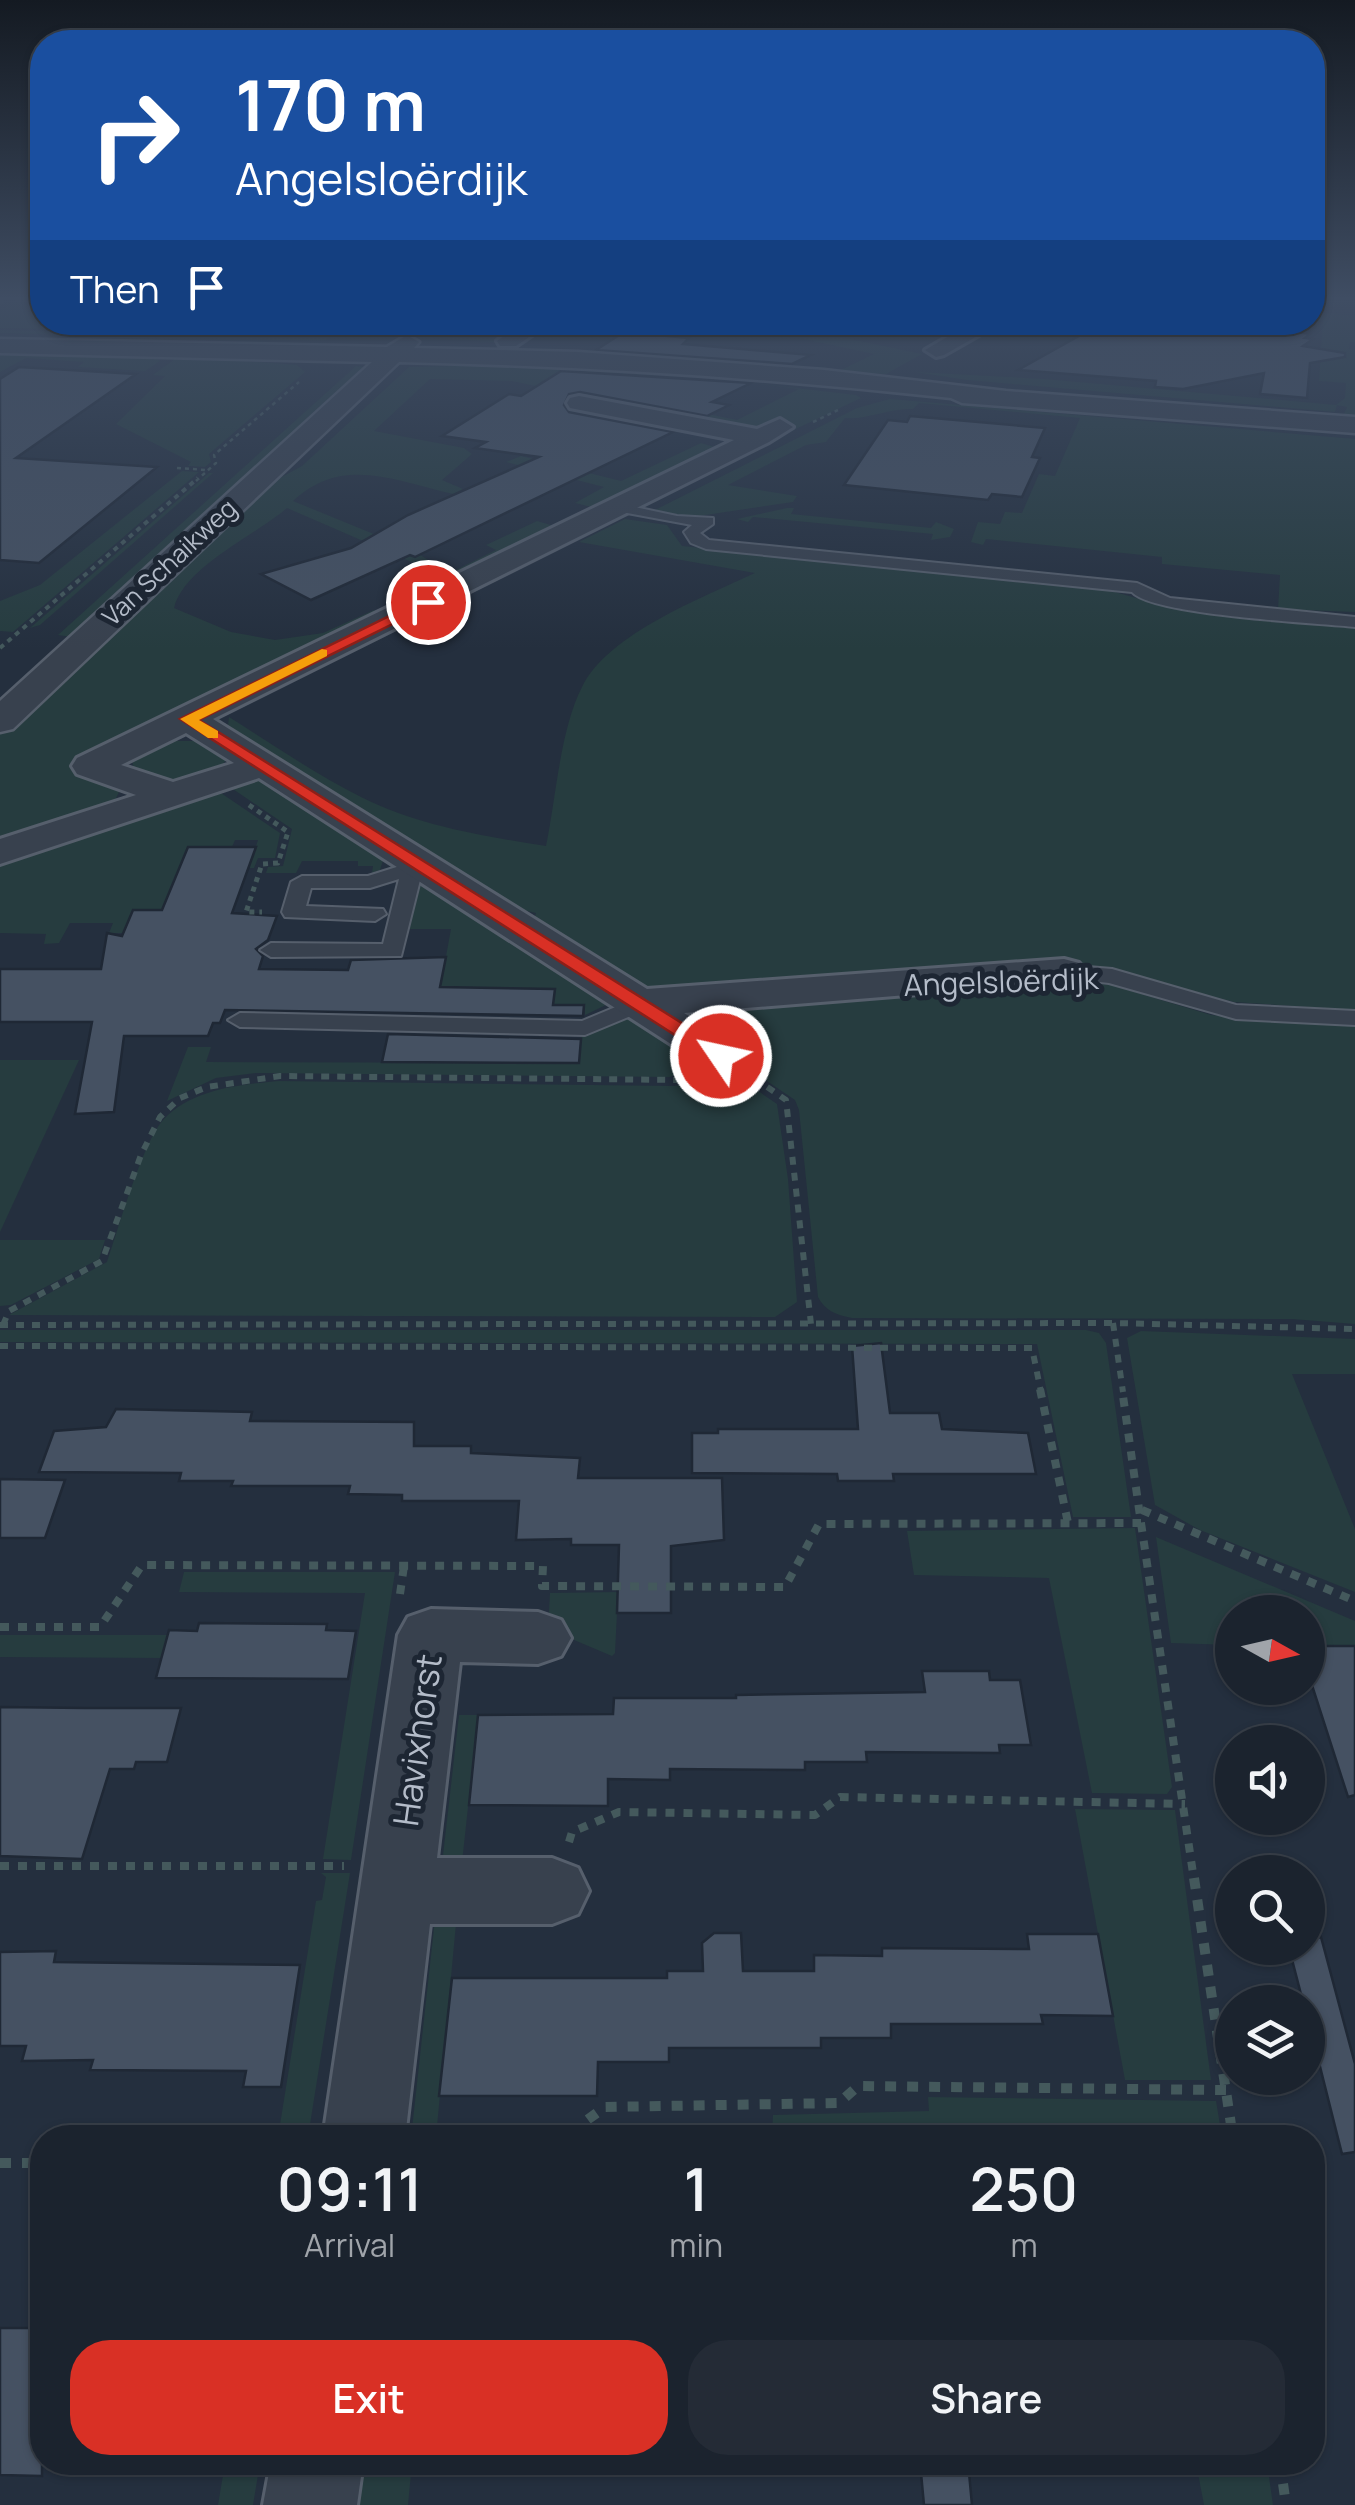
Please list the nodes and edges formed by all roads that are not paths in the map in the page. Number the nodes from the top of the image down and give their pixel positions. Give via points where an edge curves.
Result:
1 (292, 415) edge
2 (312, 415) edge
3 (657, 415) edge
4 (1234, 415) edge
5 (1355, 425) edge
6 (203, 483) road end
7 (616, 506) junction
8 (1355, 622) edge
9 (188, 719) junction
10 (0, 721) edge
11 (263, 765) junction
12 (173, 796) junction
13 (0, 852) edge
14 (417, 867) junction
15 (376, 914) dead end
16 (271, 950) dead end
17 (1064, 972) joint
18 (642, 1004) junction
19 (1355, 1018) edge
20 (240, 1020) dead end
21 (721, 1056) road end
22 (538, 1638) dead end
23 (398, 1879) junction
24 (552, 1891) road end
25 (366, 2125) edge
26 (315, 2475) edge
27 (310, 2505) edge

1 - 6 street, Van Schaikweg
2 - 10 street, Van Schaikweg
3 - 7 street via 770,432
4 - 5 street
7 - 8 lane via 708,521 692,532 706,544 1136,588 1168,603
7 - 9 street
9 - 11 street
9 - 12 street via 90,766
11 - 12 street
11 - 14 street
12 - 13 street
14 - 15 lane via 370,882 302,882 293,912
14 - 16 lane via 393,950
14 - 18 street
17 - 18 street, Angelsloërdijk
17 - 19 lane, Angelsloërdijk via 1112,976 1236,1012
18 - 20 lane via 585,1028
18 - 21 street
22 - 23 street, Havixhorst via 431,1635
23 - 24 street
23 - 25 street, Havixhorst
26 - 27 street

